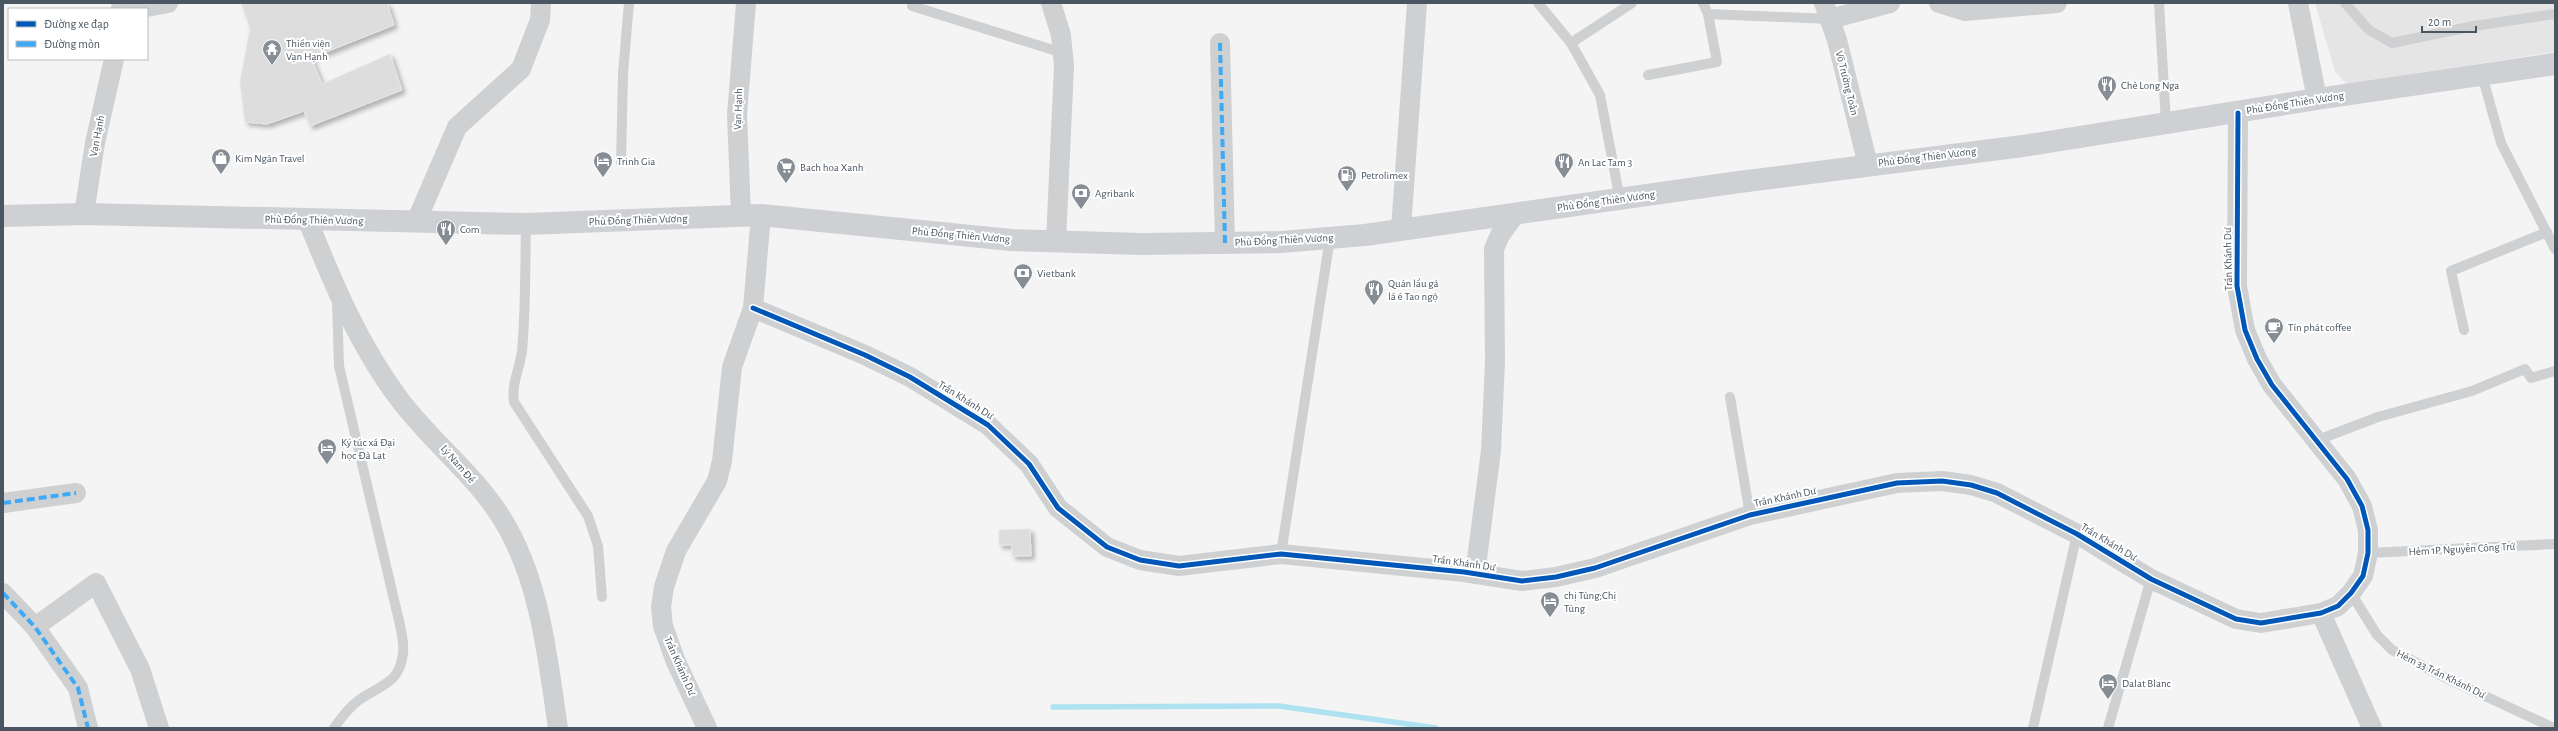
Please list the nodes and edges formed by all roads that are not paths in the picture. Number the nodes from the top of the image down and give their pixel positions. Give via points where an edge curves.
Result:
1 (168, 3) edge
2 (541, 3) edge
3 (629, 3) edge
4 (746, 3) edge
5 (1051, 3) edge
6 (1417, 3) edge
7 (1538, 3) edge
8 (1632, 3) edge
9 (1703, 3) edge
10 (1890, 3) edge
11 (1939, 3) edge
12 (2057, 3) edge
13 (2159, 3) edge
14 (2298, 3) edge
15 (2345, 3) edge
16 (912, 6) dead end
17 (141, 8) edge
18 (1827, 11) edge
19 (1708, 14) junction
20 (2555, 14) edge
21 (1220, 42) dead end
22 (1571, 43) junction
23 (1063, 53) junction
24 (114, 60) edge
25 (2555, 64) edge
26 (1648, 75) dead end
27 (2482, 75) junction
28 (2317, 99) junction
29 (2238, 112) junction
30 (2166, 123) junction
31 (621, 162) dead end
32 (1868, 164) junction
33 (1620, 200) junction
34 (1516, 213) junction
35 (84, 214) junction
36 (751, 215) junction
37 (3, 216) edge
38 (308, 220) junction
39 (416, 222) junction
40 (526, 224) junction
41 (1401, 228) junction
42 (2546, 232) junction
43 (1330, 238) junction
44 (1056, 242) junction
45 (1225, 244) junction
46 (2555, 249) edge
47 (336, 291) junction
48 (753, 308) junction
49 (2464, 330) dead end
50 (2555, 371) edge
51 (1730, 397) dead end
52 (2316, 442) junction
53 (76, 493) dead end
54 (3, 503) edge
55 (1750, 515) junction
56 (2076, 534) junction
57 (2555, 544) edge
58 (2368, 553) junction
59 (1281, 554) junction
60 (1475, 574) junction
61 (2151, 578) junction
62 (3, 593) edge
63 (2351, 593) junction
64 (602, 597) dead end
65 (2321, 613) junction
66 (35, 627) junction
67 (88, 728) edge
68 (158, 728) edge
69 (334, 728) edge
70 (558, 728) edge
71 (707, 728) edge
72 (2034, 728) edge
73 (2108, 728) edge
74 (2372, 728) edge
75 (2554, 728) edge

1 - 17 street
2 - 39 street via 540,20 521,69 457,127
3 - 31 lane via 623,66
4 - 36 street, Vạn Hạnh via 737,115
5 - 23 street via 1061,35
6 - 41 street
7 - 22 lane
8 - 22 lane
9 - 19 lane
10 - 18 street
11 - 12 street via 1965,11
13 - 30 lane
14 - 28 street
15 - 20 lane via 2369,30 2392,43 2474,26
16 - 23 lane
18 - 19 lane
18 - 32 street, Võ Trường Toản
19 - 26 lane via 1717,62
21 - 45 street
22 - 33 lane via 1600,95
23 - 44 street
24 - 35 street, Vạn Hạnh via 95,143
25 - 27 main road, Phù Đổng Thiên Vương
27 - 28 main road, Phù Đổng Thiên Vương
27 - 42 lane via 2500,143
28 - 29 main road, Phù Đổng Thiên Vương
29 - 30 main road, Phù Đổng Thiên Vương
29 - 52 street, Trần Khánh Dư via 2237,286 2245,330 2257,359 2272,385
30 - 32 main road, Phù Đổng Thiên Vương via 2023,146
32 - 33 main road, Phù Đổng Thiên Vương
33 - 34 main road, Phù Đổng Thiên Vương
34 - 41 main road, Phù Đổng Thiên Vương
34 - 60 street via 1500,235 1494,249 1495,362 1491,451
35 - 37 main road, Phù Đổng Thiên Vương
35 - 38 main road, Phù Đổng Thiên Vương
36 - 40 main road, Phù Đổng Thiên Vương
36 - 44 main road, Phù Đổng Thiên Vương
36 - 48 street, Trần Khánh Dư
38 - 39 main road, Phù Đổng Thiên Vương
38 - 47 street, Lý Nam Đế
39 - 40 main road, Phù Đổng Thiên Vương
40 - 64 lane via 521,366 513,392 514,402 595,530
41 - 43 main road, Phù Đổng Thiên Vương
42 - 46 lane
42 - 49 lane via 2451,271
43 - 45 main road, Phù Đổng Thiên Vương
43 - 59 lane
44 - 45 main road, Phù Đổng Thiên Vương
47 - 69 lane via 339,366 404,651 401,667 395,676 382,688 359,700
47 - 70 street, Lý Nam Đế via 373,360 400,401 481,491 507,526 524,561 537,607
48 - 59 street, Trần Khánh Dư via 865,354 904,374 988,425 1029,464 1058,508 1107,547 1140,560 1179,566
48 - 71 street, Trần Khánh Dư via 732,367 722,461 717,481 676,551 664,587 661,607 663,626 676,662
50 - 52 lane via 2531,378 2525,369 2472,391 2378,417
51 - 55 lane
52 - 58 street, Trần Khánh Dư via 2347,479 2362,506 2368,530
53 - 54 street
55 - 56 street, Trần Khánh Dư via 1897,483 1942,481 1997,492
55 - 60 street, Trần Khánh Dư via 1595,568 1556,577 1522,581
56 - 61 street, Trần Khánh Dư
56 - 72 lane
57 - 58 lane, Hẻm 1P Nguyễn Công Trứ
58 - 63 street, Trần Khánh Dư via 2363,576
59 - 60 street, Trần Khánh Dư
61 - 65 street, Trần Khánh Dư via 2236,619 2261,622
61 - 73 lane
62 - 66 street
63 - 65 street, Trần Khánh Dư via 2338,606
63 - 75 lane, Hẻm 33 Trần Khánh Dư via 2377,635 2392,650
65 - 74 street
66 - 67 street via 78,688
66 - 68 street via 96,583 140,669

